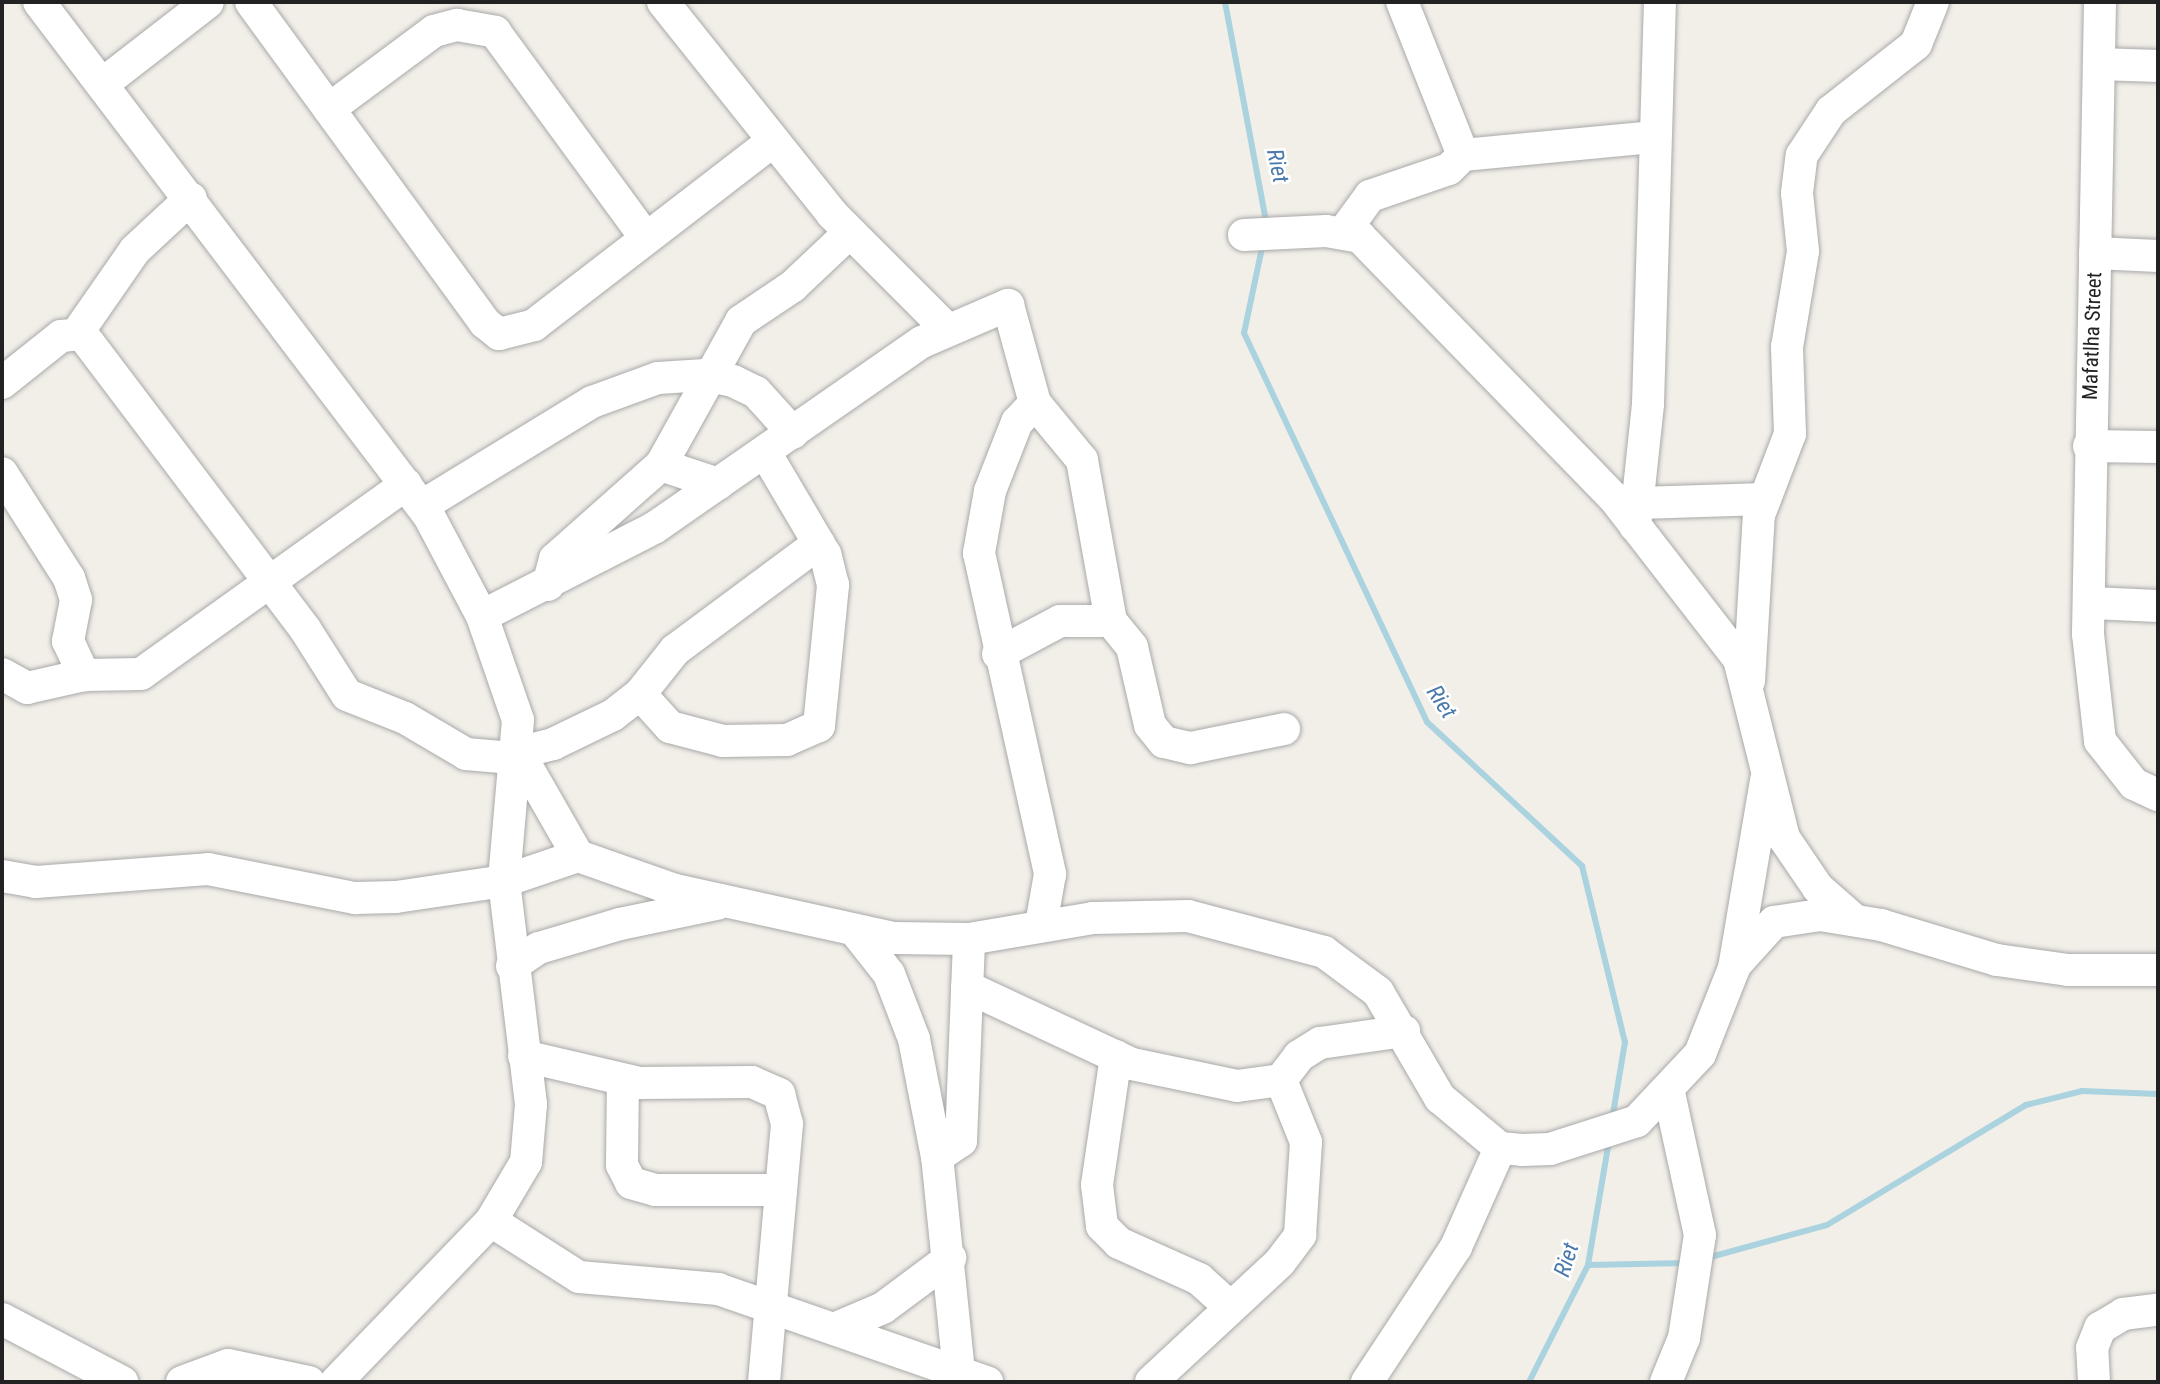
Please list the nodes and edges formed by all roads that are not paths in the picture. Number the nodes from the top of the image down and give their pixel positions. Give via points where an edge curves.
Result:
1 (40, 2) edge
2 (208, 2) edge
3 (251, 2) edge
4 (663, 2) edge
5 (1402, 2) edge
6 (1660, 2) edge
7 (1933, 2) edge
8 (2100, 2) edge
9 (2099, 64) junction
10 (2158, 66) edge
11 (105, 82) junction
12 (329, 109) junction
13 (1652, 137) junction
14 (773, 141) junction
15 (1463, 155) junction
16 (191, 198) junction
17 (849, 233) junction
18 (1343, 233) junction
19 (1244, 235) dead end
20 (646, 238) junction
21 (2095, 253) junction
22 (2158, 256) edge
23 (947, 329) junction
24 (78, 332) junction
25 (710, 375) junction
26 (2, 383) edge
27 (1035, 403) junction
28 (793, 433) junction
29 (2089, 446) junction
30 (2158, 447) edge
31 (765, 452) junction
32 (661, 465) junction
33 (2, 473) edge
34 (718, 484) junction
35 (414, 495) junction
36 (1765, 499) junction
37 (1637, 515) junction
38 (819, 542) junction
39 (270, 582) junction
40 (548, 586) junction
41 (2092, 603) junction
42 (2158, 606) edge
43 (482, 616) junction
44 (1111, 621) junction
45 (998, 654) junction
46 (2, 674) edge
47 (84, 675) junction
48 (1749, 681) junction
49 (640, 694) junction
50 (1284, 729) dead end
51 (519, 753) junction
52 (1766, 780) junction
53 (2158, 795) edge
54 (578, 856) junction
55 (2, 876) edge
56 (503, 881) junction
57 (736, 901) junction
58 (1851, 917) junction
59 (1041, 925) junction
60 (856, 932) junction
61 (970, 939) junction
62 (512, 966) junction
63 (1734, 968) junction
64 (2158, 970) edge
65 (967, 987) junction
66 (1404, 1031) junction
67 (524, 1056) junction
68 (1116, 1056) junction
69 (623, 1080) junction
70 (1281, 1080) junction
71 (1669, 1093) junction
72 (1500, 1148) junction
73 (937, 1157) junction
74 (781, 1190) junction
75 (491, 1221) junction
76 (950, 1258) junction
77 (1229, 1306) junction
78 (775, 1308) junction
79 (2158, 1310) edge
80 (2, 1319) edge
81 (834, 1329) junction
82 (969, 1379) edge
83 (122, 1382) edge
84 (182, 1382) edge
85 (309, 1382) edge
86 (336, 1382) edge
87 (764, 1382) edge
88 (1152, 1382) edge
89 (1367, 1382) edge
90 (1666, 1382) edge
91 (2094, 1382) edge

1 - 11 street
2 - 11 street
3 - 12 street
4 - 14 street
5 - 15 street
6 - 13 street
7 - 36 street via 1916,44 1831,111 1802,155 1797,193 1803,251 1787,347 1790,434
8 - 9 street, Mafatlha Street
9 - 10 street
9 - 21 street, Mafatlha Street
11 - 16 street
12 - 20 street via 434,31 457,25 495,32
12 - 20 street via 485,323 499,334 526,330
13 - 15 street
13 - 37 street via 1648,404
14 - 17 street
14 - 20 street
15 - 18 street via 1449,169 1370,197
16 - 24 street via 135,250
16 - 35 street
17 - 23 street
17 - 25 street via 793,286 741,321
18 - 19 street
18 - 37 street via 1388,260
21 - 22 street
21 - 29 street, Mafatlha Street
23 - 27 street via 1008,305
23 - 28 street
24 - 26 street via 61,336
24 - 39 street via 122,380
25 - 28 street via 756,392
25 - 32 street
25 - 35 street via 658,378 617,390
27 - 44 street via 1082,460
27 - 45 street via 1017,422 981,531
28 - 31 street
29 - 30 street
29 - 41 street, Mafatlha Street
31 - 34 street
31 - 38 street
32 - 34 street
32 - 40 street via 555,559
33 - 47 street via 69,578 76,600 68,640
34 - 40 street
35 - 39 street
35 - 43 street
36 - 37 street
36 - 48 street via 1754,548
37 - 48 street
38 - 49 street via 675,650
38 - 49 street via 833,585 832,643 823,716 813,732 787,740 723,741 670,727
39 - 47 street via 141,674
39 - 51 street via 336,682 358,704 405,718 455,751 489,757
40 - 43 street
41 - 42 street
41 - 53 street, Mafatlha Street via 2088,634 2100,741 2128,779
43 - 51 street via 519,720
44 - 45 street via 1060,621
44 - 50 street via 1132,647 1150,725 1164,742 1191,748
45 - 59 street via 1050,874
46 - 47 street via 27,688
48 - 52 street
49 - 51 street via 574,735
51 - 54 street
51 - 56 street
52 - 58 street via 1795,856
52 - 63 street
54 - 56 street
54 - 57 street via 675,890
55 - 56 street via 36,882 208,869 355,898
56 - 62 street
57 - 60 street
57 - 62 street via 620,924 539,948
58 - 63 street via 1774,922 1746,947
58 - 64 street via 1997,960 2068,970
59 - 61 street
59 - 66 street via 1188,916 1281,937 1352,968 1378,992
60 - 61 street
60 - 73 street via 889,974 914,1039
61 - 65 street
62 - 67 street
63 - 71 street via 1711,1035
65 - 68 street
65 - 73 street via 961,1141
66 - 70 street via 1320,1044 1299,1056
66 - 72 street via 1440,1098
67 - 69 street
67 - 75 street via 531,1104 526,1162
68 - 70 street via 1187,1080 1252,1087
68 - 77 street via 1097,1185 1102,1226 1119,1242 1199,1279
69 - 74 street via 622,1165 631,1182 655,1190
69 - 74 street via 769,1086 786,1108
70 - 77 street via 1305,1133 1303,1224 1287,1255
71 - 72 street via 1628,1126 1550,1149
71 - 90 street via 1700,1235 1684,1338
72 - 89 street via 1456,1247
73 - 76 street via 937,1202
74 - 78 street
75 - 78 street via 579,1277 718,1289
75 - 86 street
76 - 81 street via 883,1308
76 - 82 street
77 - 88 street
78 - 81 street
78 - 87 street
79 - 91 street via 2107,1320 2092,1348
80 - 83 street
81 - 82 street
84 - 85 street via 228,1365

